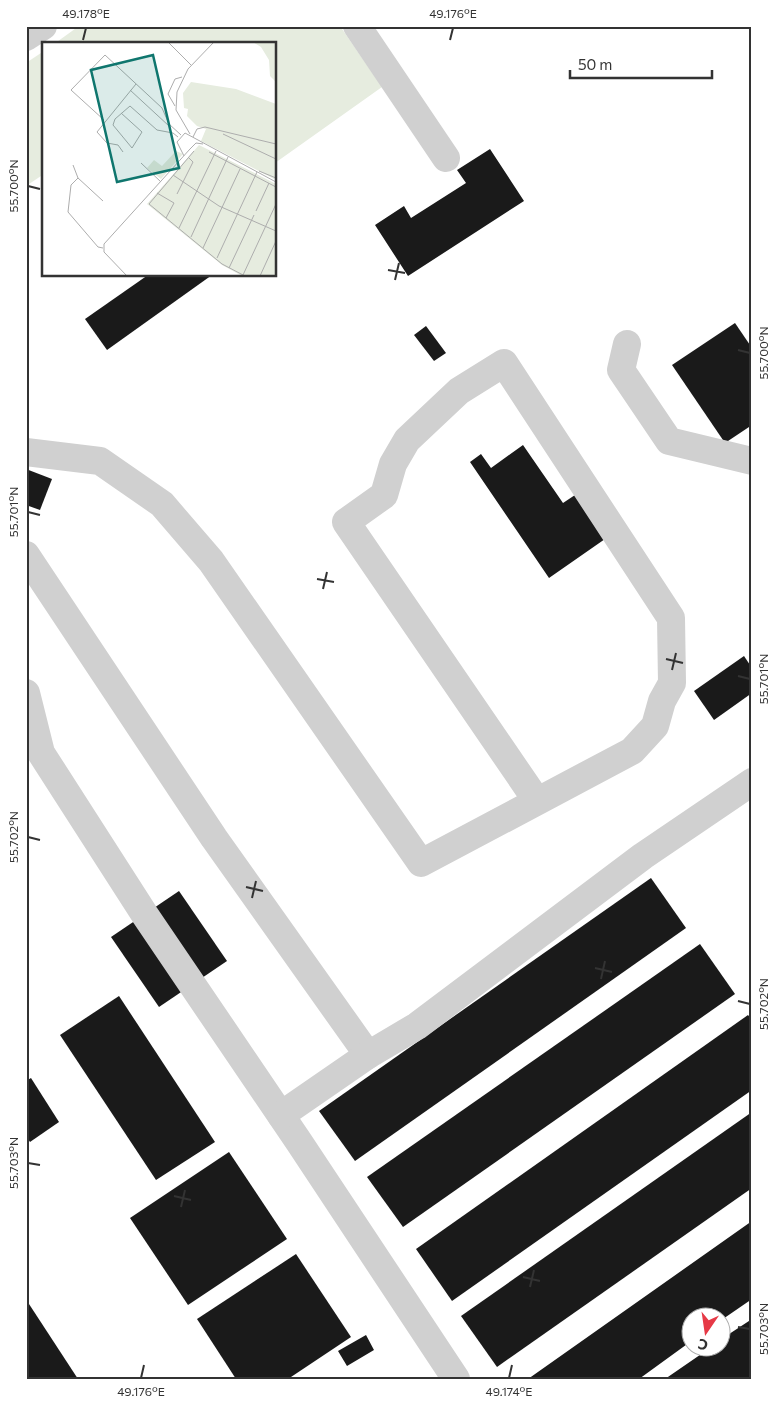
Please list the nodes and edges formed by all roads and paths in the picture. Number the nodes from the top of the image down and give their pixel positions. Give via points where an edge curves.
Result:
1 (43, 26) edge
2 (357, 26) edge
3 (26, 37) edge
4 (446, 158) dead end
5 (627, 344) dead end
6 (26, 452) edge
7 (752, 461) edge
8 (26, 555) edge
9 (26, 693) edge
10 (752, 782) edge
11 (537, 801) junction
12 (368, 1055) junction
13 (280, 1115) junction
14 (456, 1379) edge

1 - 3 street
2 - 4 street
5 - 7 street via 621,370 669,441
6 - 11 street via 100,461 162,504 211,561 421,863
8 - 12 street via 214,838
9 - 13 street via 41,753
10 - 12 street via 643,856 417,1026
11 - 11 street via 346,522 384,494 393,464 407,440 460,392 504,363 671,618 672,683 662,701 656,726 632,750
12 - 13 street
13 - 14 street

